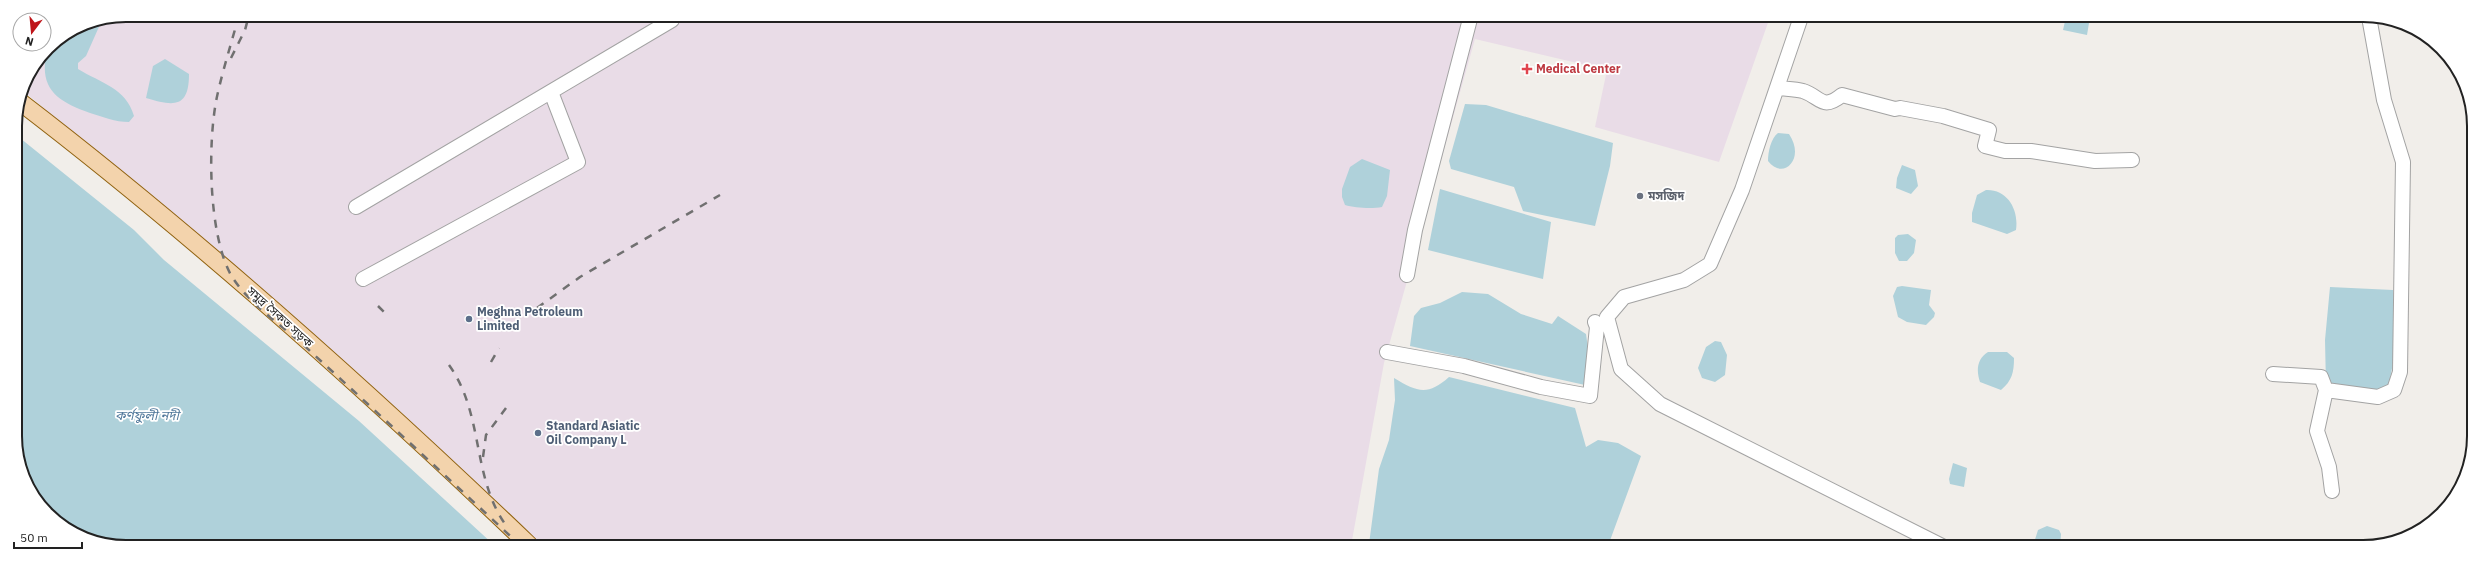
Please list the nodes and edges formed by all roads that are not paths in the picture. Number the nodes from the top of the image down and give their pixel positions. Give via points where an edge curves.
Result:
1 (669, 22) edge
2 (1469, 22) edge
3 (1799, 22) edge
4 (2370, 22) edge
5 (1778, 88) junction
6 (551, 92) junction
7 (25, 105) edge
8 (2132, 160) dead end
9 (356, 207) dead end
10 (1407, 275) dead end
11 (363, 279) dead end
12 (1595, 322) dead end
13 (1387, 352) dead end
14 (2273, 374) dead end
15 (2326, 390) junction
16 (2332, 491) dead end
17 (524, 540) edge
18 (1930, 540) edge

1 - 6 street
2 - 10 street via 1415,230
3 - 5 street
4 - 15 street via 2384,100 2403,162 2400,372 2394,390 2378,397
5 - 8 street via 1804,92 1825,103 1832,103 1842,95 1895,109 1943,116 1989,130 1985,146 2095,161
5 - 18 street via 1742,190 1710,264 1684,280 1624,297 1607,316 1621,369 1660,404
6 - 9 street
6 - 11 street via 578,162
7 - 17 main road, সমুদ্র সৈকত সড়ক via 78,146 244,285 438,458
12 - 13 street via 1590,396 1541,387 1464,366
14 - 15 street via 2321,377
15 - 16 street via 2317,432 2329,467

